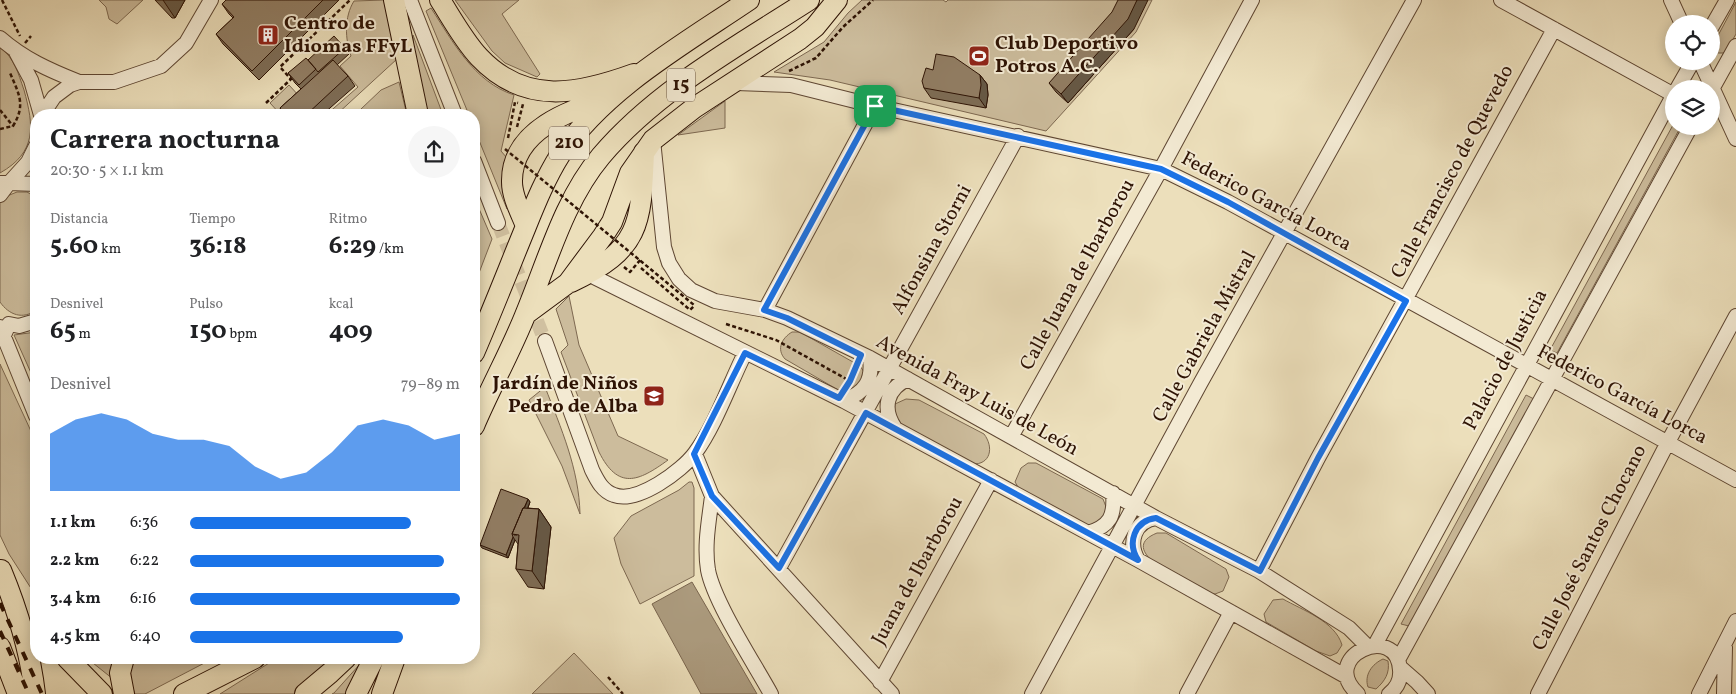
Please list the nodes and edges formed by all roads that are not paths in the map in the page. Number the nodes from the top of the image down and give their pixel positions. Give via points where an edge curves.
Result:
1 (211, 0) edge
2 (394, 0) edge
3 (410, 0) edge
4 (440, 0) edge
5 (749, 0) edge
6 (809, 0) edge
7 (837, 0) edge
8 (1252, 0) edge
9 (1414, 0) edge
10 (1501, 0) edge
11 (1671, 0) edge
12 (1727, 0) edge
13 (1678, 15) edge
14 (1718, 15) edge
15 (1554, 29) junction
16 (9, 43) edge
17 (1736, 46) edge
18 (647, 69) junction
19 (1717, 80) edge
20 (79, 82) junction
21 (732, 83) junction
22 (1665, 90) edge
23 (613, 97) junction
24 (875, 106) junction
25 (40, 109) edge
26 (46, 109) edge
27 (417, 109) edge
28 (453, 109) edge
29 (1665, 111) edge
30 (1720, 115) edge
31 (1686, 135) edge
32 (1018, 136) junction
33 (1736, 139) edge
34 (649, 146) junction
35 (30, 158) edge
36 (1161, 169) junction
37 (480, 176) edge
38 (4, 183) edge
39 (30, 184) edge
40 (0, 194) edge
41 (498, 223) tunnel mouth
42 (526, 226) junction
43 (1285, 234) junction
44 (588, 274) junction
45 (568, 283) junction
46 (1406, 301) junction
47 (764, 310) junction
48 (526, 314) junction
49 (1736, 316) edge
50 (30, 323) edge
51 (2, 331) edge
52 (480, 338) edge
53 (545, 342) tunnel mouth
54 (745, 353) junction
55 (866, 356) junction
56 (1525, 365) junction
57 (890, 369) junction
58 (908, 379) junction
59 (1550, 379) junction
60 (842, 400) junction
61 (30, 401) edge
62 (480, 413) edge
63 (866, 413) junction
64 (895, 428) junction
65 (1010, 437) junction
66 (1668, 442) junction
67 (694, 454) junction
68 (991, 480) junction
69 (1736, 480) edge
70 (1113, 494) junction
71 (712, 496) junction
72 (1135, 505) junction
73 (1156, 518) junction
74 (1088, 534) junction
75 (1113, 546) junction
76 (1138, 560) junction
77 (1, 568) edge
78 (779, 568) junction
79 (1260, 571) junction
80 (30, 610) edge
81 (1230, 612) junction
82 (1736, 621) edge
83 (1349, 628) junction
84 (1725, 644) junction
85 (1371, 646) junction
86 (0, 647) edge
87 (30, 661) edge
88 (30, 664) edge
89 (73, 664) edge
90 (122, 664) edge
91 (243, 664) edge
92 (340, 664) edge
93 (371, 664) edge
94 (393, 664) edge
95 (1399, 664) junction
96 (1330, 666) junction
97 (230, 671) junction
98 (880, 682) junction
99 (1352, 689) edge
100 (18, 694) edge
101 (35, 694) edge
102 (102, 694) edge
103 (124, 694) edge
104 (184, 694) edge
105 (205, 694) edge
106 (305, 694) edge
107 (356, 694) edge
108 (382, 694) edge
109 (771, 694) edge
110 (892, 694) edge
111 (1032, 694) edge
112 (1187, 694) edge
113 (1389, 694) edge
114 (1428, 694) edge
115 (1538, 694) edge
116 (1699, 694) edge
117 (1724, 694) edge

1 - 20 street via 186,43 161,66 114,82
2 - 27 highway
3 - 28 street
4 - 18 highway via 479,57 522,86 540,91 577,92
5 - 18 highway, 210
6 - 48 highway, 15 via 697,73 623,132 600,157 575,196
7 - 21 highway via 816,27
8 - 36 street, Calle Juana de Ibarborou
9 - 43 street, Calle Gabriela Mistral
10 - 15 street
11 - 13 street
12 - 14 street
15 - 22 street
15 - 46 street, Calle Francisco de Quevedo
16 - 20 street via 37,64
16 - 25 street via 31,80
17 - 19 street
18 - 23 highway, 210
20 - 26 street via 54,96
21 - 24 street, Federico García Lorca via 791,85
21 - 34 highway via 687,112
23 - 42 highway, 210 via 560,156
23 - 42 highway via 562,115 527,143 514,166 512,183
24 - 32 street, Federico García Lorca
24 - 47 street
29 - 56 street, Palacio de Justicia
30 - 33 street
31 - 59 street
32 - 36 street, Federico García Lorca
32 - 57 street, Alfonsina Storni
34 - 44 highway via 641,204 629,240 608,263
34 - 45 highway via 630,173 612,222
34 - 47 street, Avenida Fray Luis de León via 664,247 679,279 705,297
35 - 38 street
36 - 43 street, Federico García Lorca
36 - 65 street, Calle Juana de Ibarborou
37 - 41 street
38 - 39 street
38 - 40 street
42 - 52 highway, 210
43 - 46 street, Federico García Lorca
43 - 72 street, Calle Gabriela Mistral
44 - 45 highway
44 - 54 street
45 - 48 highway
46 - 56 street, Federico García Lorca
46 - 79 street, Calle Francisco de Quevedo via 1318,458
47 - 55 street, Avenida Fray Luis de León
48 - 62 highway, 15
49 - 66 street, Calle José Santos Chocano
50 - 51 street via 19,326 9,324
51 - 61 street
53 - 67 street via 592,470 607,491 620,497 634,496 664,480
54 - 60 street
54 - 67 street
55 - 57 street, Avenida Fray Luis de León
55 - 60 street via 872,370 868,384 863,391
56 - 59 street, Federico García Lorca
56 - 85 street, Palacio de Justicia
57 - 58 street, Avenida Fray Luis de León
57 - 63 street, Alfonsina Storni
58 - 64 street via 896,386 888,399 887,412
58 - 65 street, Avenida Fray Luis de León
59 - 66 street, Federico García Lorca
59 - 95 street
60 - 63 street
63 - 64 street
63 - 78 street, Alfonsina Storni
64 - 68 street
65 - 70 street, Avenida Fray Luis de León
66 - 69 street, Federico García Lorca
66 - 115 street, Calle José Santos Chocano
67 - 71 street
68 - 74 street
68 - 98 street, Juana de Ibarborou
70 - 72 street, Avenida Fray Luis de León
70 - 74 street via 1112,520
71 - 78 street
71 - 109 street via 706,537 708,571 722,604
72 - 73 street, Avenida Fray Luis de León
72 - 75 street, Calle Gabriela Mistral
73 - 76 street via 1144,522 1134,534 1132,546
73 - 79 street, Avenida Fray Luis de León
74 - 75 street
75 - 76 street
75 - 111 street, Calle Gabriela Mistral
76 - 81 street
77 - 80 highway
77 - 87 highway via 18,611
78 - 98 street
79 - 83 street, Avenida Fray Luis de León
81 - 96 street
81 - 112 street
82 - 84 street
83 - 85 street, Avenida Fray Luis de León
83 - 96 street via 1351,648 1343,660
84 - 116 street
84 - 117 street
85 - 95 street, Avenida Fray Luis de León via 1388,650
85 - 99 street, Palacio de Justicia via 1360,650 1349,662
86 - 100 highway
88 - 101 highway
89 - 102 highway
90 - 103 highway via 120,673
91 - 97 highway
92 - 106 highway
93 - 107 highway
94 - 108 highway
95 - 113 street via 1398,684
95 - 114 street
96 - 99 street
97 - 104 highway
97 - 105 highway
98 - 110 street

